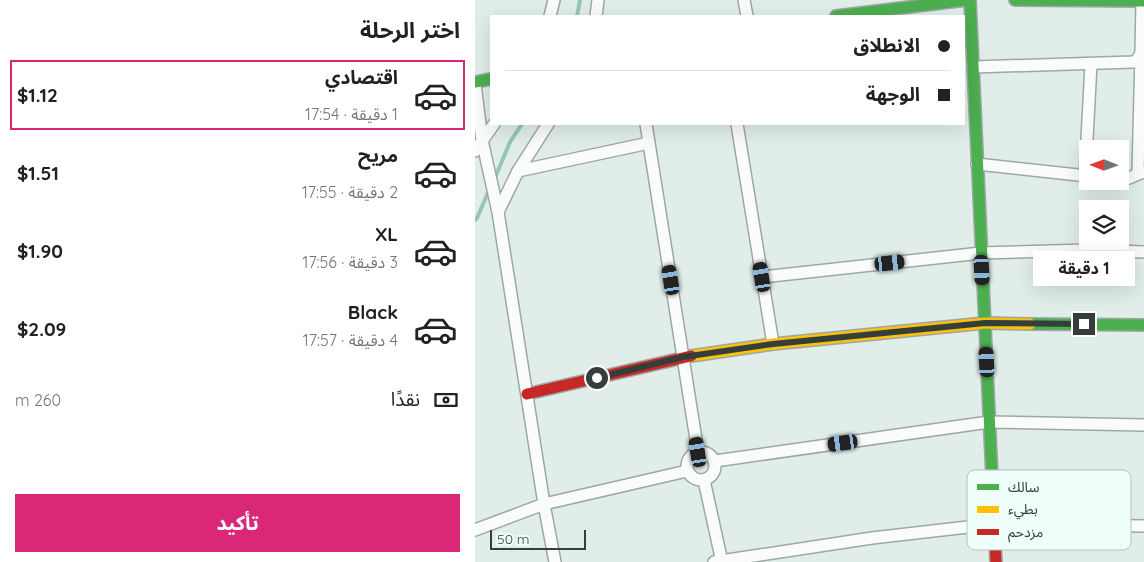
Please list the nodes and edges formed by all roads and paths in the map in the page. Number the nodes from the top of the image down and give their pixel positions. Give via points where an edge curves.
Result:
1 (554, 0) edge
2 (598, 0) edge
3 (744, 0) edge
4 (968, 0) edge
5 (1015, 0) edge
6 (1053, 0) edge
7 (1143, 1) edge
8 (550, 15) edge
9 (596, 15) edge
10 (747, 15) edge
11 (844, 15) edge
12 (1141, 53) junction
13 (1091, 64) junction
14 (973, 66) junction
15 (490, 79) edge
16 (475, 83) edge
17 (493, 125) edge
18 (547, 125) edge
19 (646, 125) edge
20 (737, 125) edge
21 (482, 140) junction
22 (1088, 140) edge
23 (649, 144) junction
24 (475, 151) edge
25 (977, 164) junction
26 (518, 171) junction
27 (1141, 173) edge
28 (1079, 175) edge
29 (1129, 179) edge
30 (498, 212) junction
31 (1144, 252) edge
32 (981, 253) junction
33 (762, 277) junction
34 (985, 323) junction
35 (1144, 324) edge
36 (773, 344) junction
37 (683, 357) junction
38 (527, 394) junction
39 (989, 422) junction
40 (1144, 425) edge
41 (698, 452) junction
42 (715, 461) junction
43 (991, 470) edge
44 (687, 471) junction
45 (704, 480) junction
46 (544, 504) junction
47 (1131, 526) edge
48 (1144, 526) edge
49 (967, 527) edge
50 (475, 530) edge
51 (719, 561) edge
52 (555, 562) edge

1 - 8 street
2 - 9 street
3 - 10 street
4 - 11 street
4 - 14 street
5 - 6 street
6 - 7 street
7 - 12 street
12 - 13 street via 1133,62
12 - 27 street
13 - 14 street
13 - 22 street
14 - 25 street
15 - 16 street
16 - 21 street
17 - 21 street
18 - 26 street
19 - 23 street
20 - 33 street
21 - 24 street
21 - 30 street
23 - 26 street
23 - 37 street
25 - 28 street
25 - 32 street
26 - 30 street
27 - 29 street
30 - 38 street
31 - 32 street
32 - 33 street
32 - 34 street
33 - 36 street
34 - 35 street
34 - 36 street
34 - 39 street
36 - 37 street
37 - 38 street
37 - 41 street
38 - 46 street
39 - 40 street
39 - 42 street
39 - 43 street
41 - 42 street via 708,453
41 - 44 street via 689,457
42 - 45 street via 715,471
44 - 45 street via 694,479
44 - 46 street
45 - 51 street
46 - 50 street
46 - 52 street
47 - 48 street
49 - 51 street

